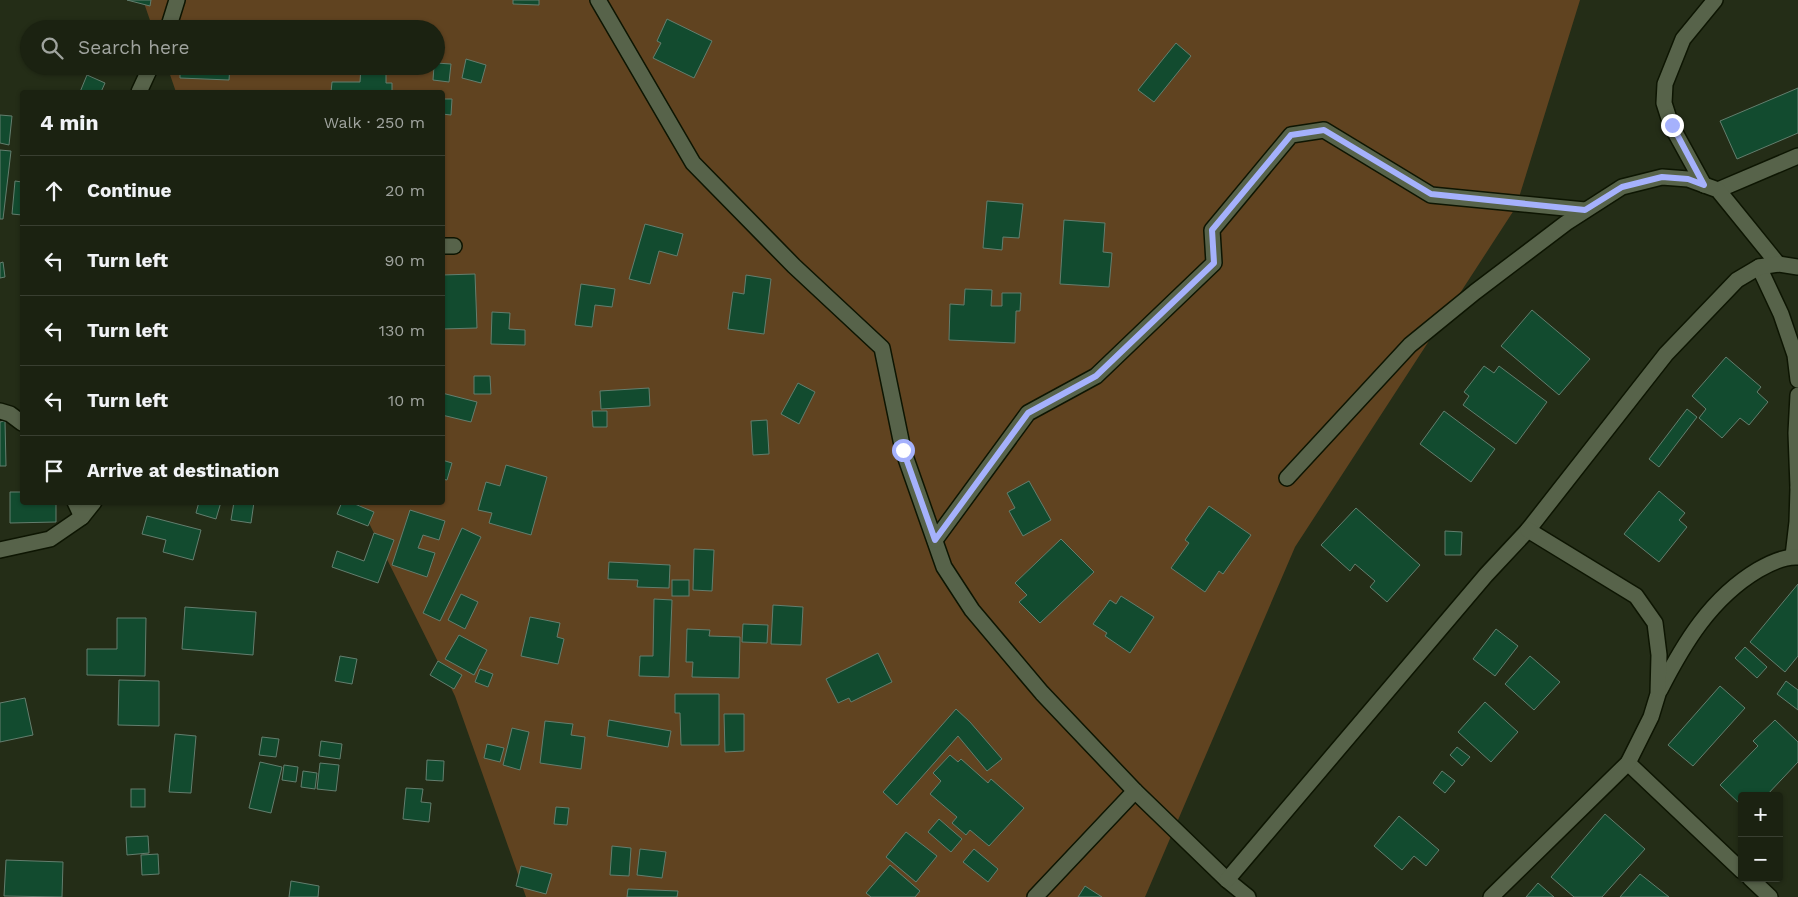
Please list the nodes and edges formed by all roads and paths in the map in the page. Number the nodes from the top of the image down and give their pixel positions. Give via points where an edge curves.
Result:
1 (177, 0) edge
2 (598, 0) edge
3 (1715, 0) edge
4 (171, 20) edge
5 (147, 75) edge
6 (140, 90) edge
7 (1798, 156) edge
8 (1711, 188) junction
9 (1585, 210) junction
10 (1778, 264) junction
11 (1759, 267) junction
12 (1798, 267) edge
13 (1798, 380) edge
14 (1798, 395) edge
15 (0, 411) edge
16 (20, 422) edge
17 (1287, 478) dead end
18 (1798, 487) edge
19 (76, 505) edge
20 (92, 505) edge
21 (82, 517) junction
22 (1528, 530) junction
23 (935, 540) junction
24 (0, 550) edge
25 (1796, 556) edge
26 (1658, 694) junction
27 (1628, 763) junction
28 (1135, 792) junction
29 (1738, 867) edge
30 (1227, 880) junction
31 (1754, 882) edge
32 (1035, 897) edge
33 (1248, 897) edge
34 (1492, 897) edge
35 (1770, 897) edge

1 - 4 street
2 - 23 street via 693,163 794,266 882,348 903,450
3 - 8 street via 1683,38 1665,84 1664,103 1672,125
5 - 6 street
7 - 8 street
8 - 9 street via 1688,179 1662,177 1622,187
8 - 10 street
9 - 17 street via 1474,292 1410,345
9 - 23 street via 1431,194 1324,130 1291,135 1212,230 1214,263 1096,376 1028,413
10 - 11 street
10 - 12 street
11 - 13 street via 1796,355
11 - 22 street via 1737,280 1666,354
14 - 18 street
15 - 16 street
18 - 25 street
19 - 21 street
20 - 21 street
21 - 24 street via 50,539
22 - 26 street via 1636,596 1655,623 1659,655
22 - 30 street via 1486,575
23 - 28 street via 944,567 972,610 1042,692
25 - 26 street via 1771,562 1742,579 1724,595 1703,617
26 - 27 street via 1651,717
27 - 29 street
27 - 34 street
28 - 30 street
28 - 32 street
30 - 33 street
31 - 35 street

